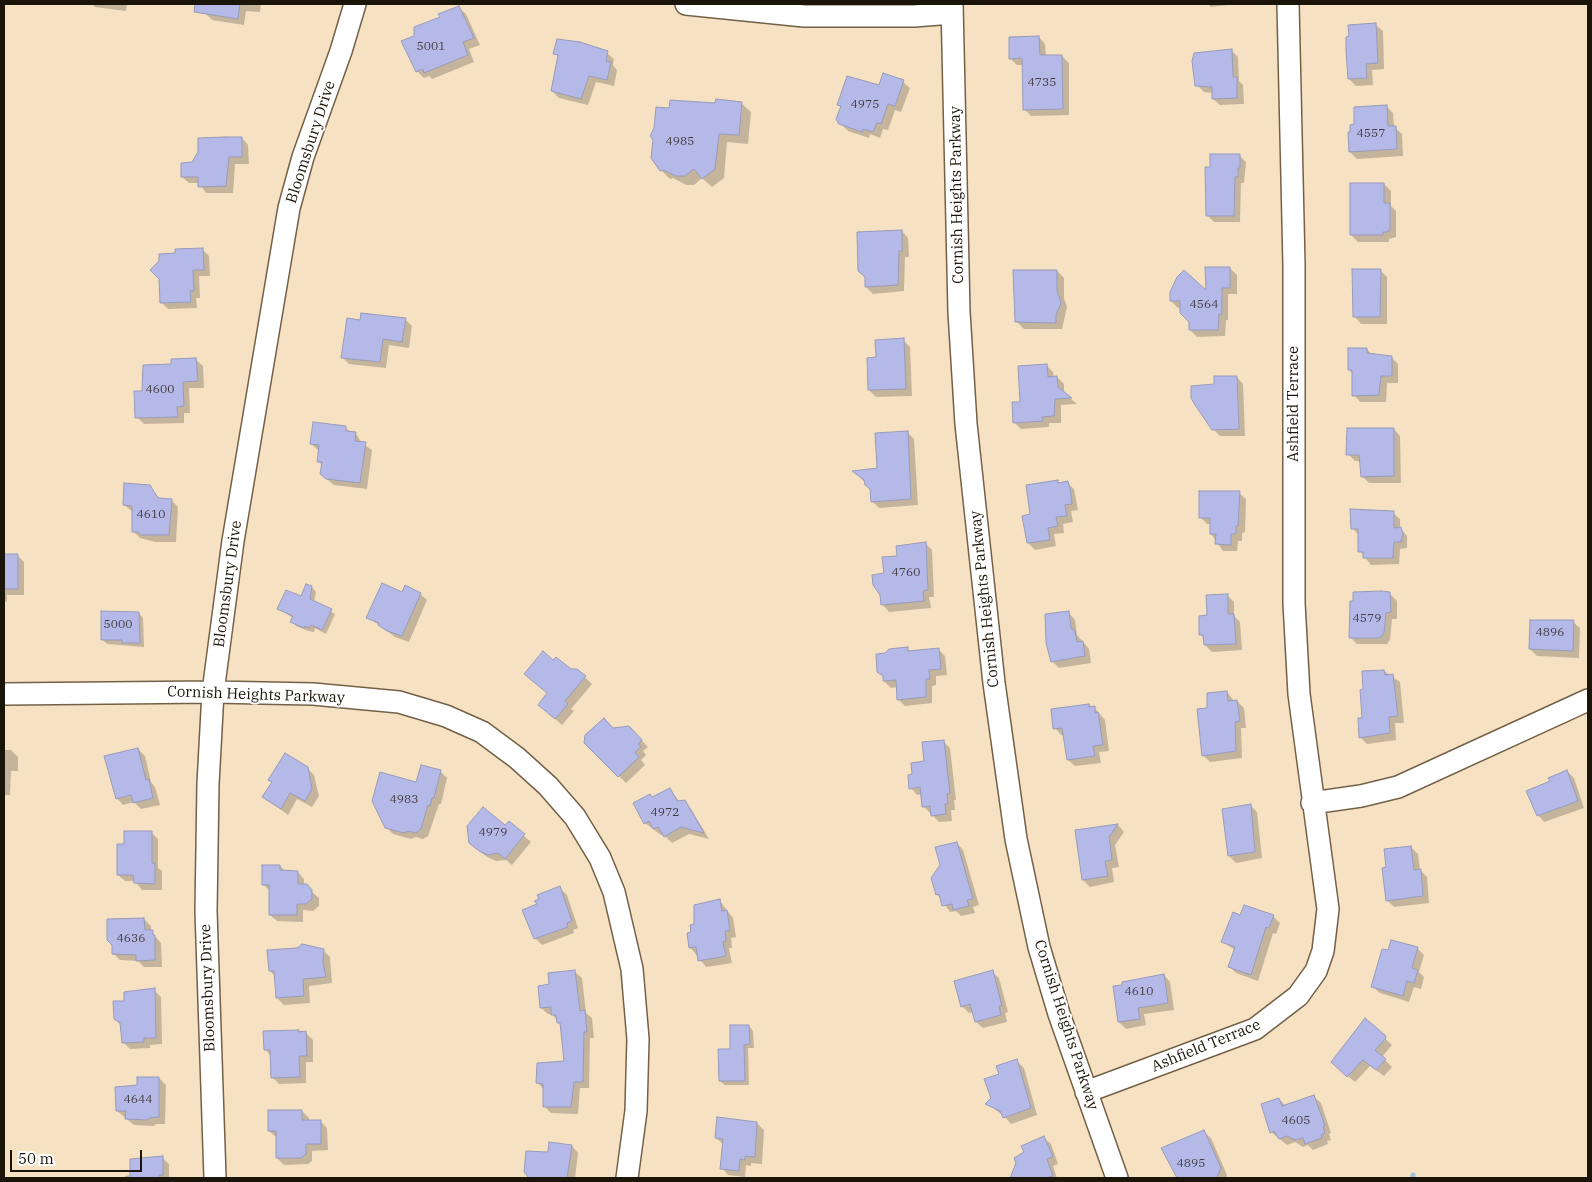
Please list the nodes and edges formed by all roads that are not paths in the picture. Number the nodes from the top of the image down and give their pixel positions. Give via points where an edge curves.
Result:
1 (355, 4) edge
2 (686, 4) edge
3 (1288, 4) edge
4 (952, 8) edge
5 (213, 692) junction
6 (4, 694) edge
7 (1588, 700) edge
8 (1312, 803) junction
9 (1086, 1092) junction
10 (215, 1178) edge
11 (627, 1178) edge
12 (1117, 1178) edge

1 - 5 street, Bloomsbury Drive via 289,208 233,541
2 - 4 street via 804,16 914,16
3 - 8 street, Ashfield Terrace via 1294,265 1294,603 1299,694
4 - 9 street, Cornish Heights Parkway via 966,424 994,683 1016,839 1039,947
5 - 6 street, Cornish Heights Parkway
5 - 10 street, Bloomsbury Drive via 206,911
5 - 11 street, Cornish Heights Parkway via 313,694 390,701 446,716 482,732 518,758 575,817 600,858 614,892 632,969 638,1039 636,1111
7 - 8 street via 1398,787
8 - 9 street, Ashfield Terrace via 1328,909 1321,958 1298,996 1255,1029
9 - 12 street, Cornish Heights Parkway

